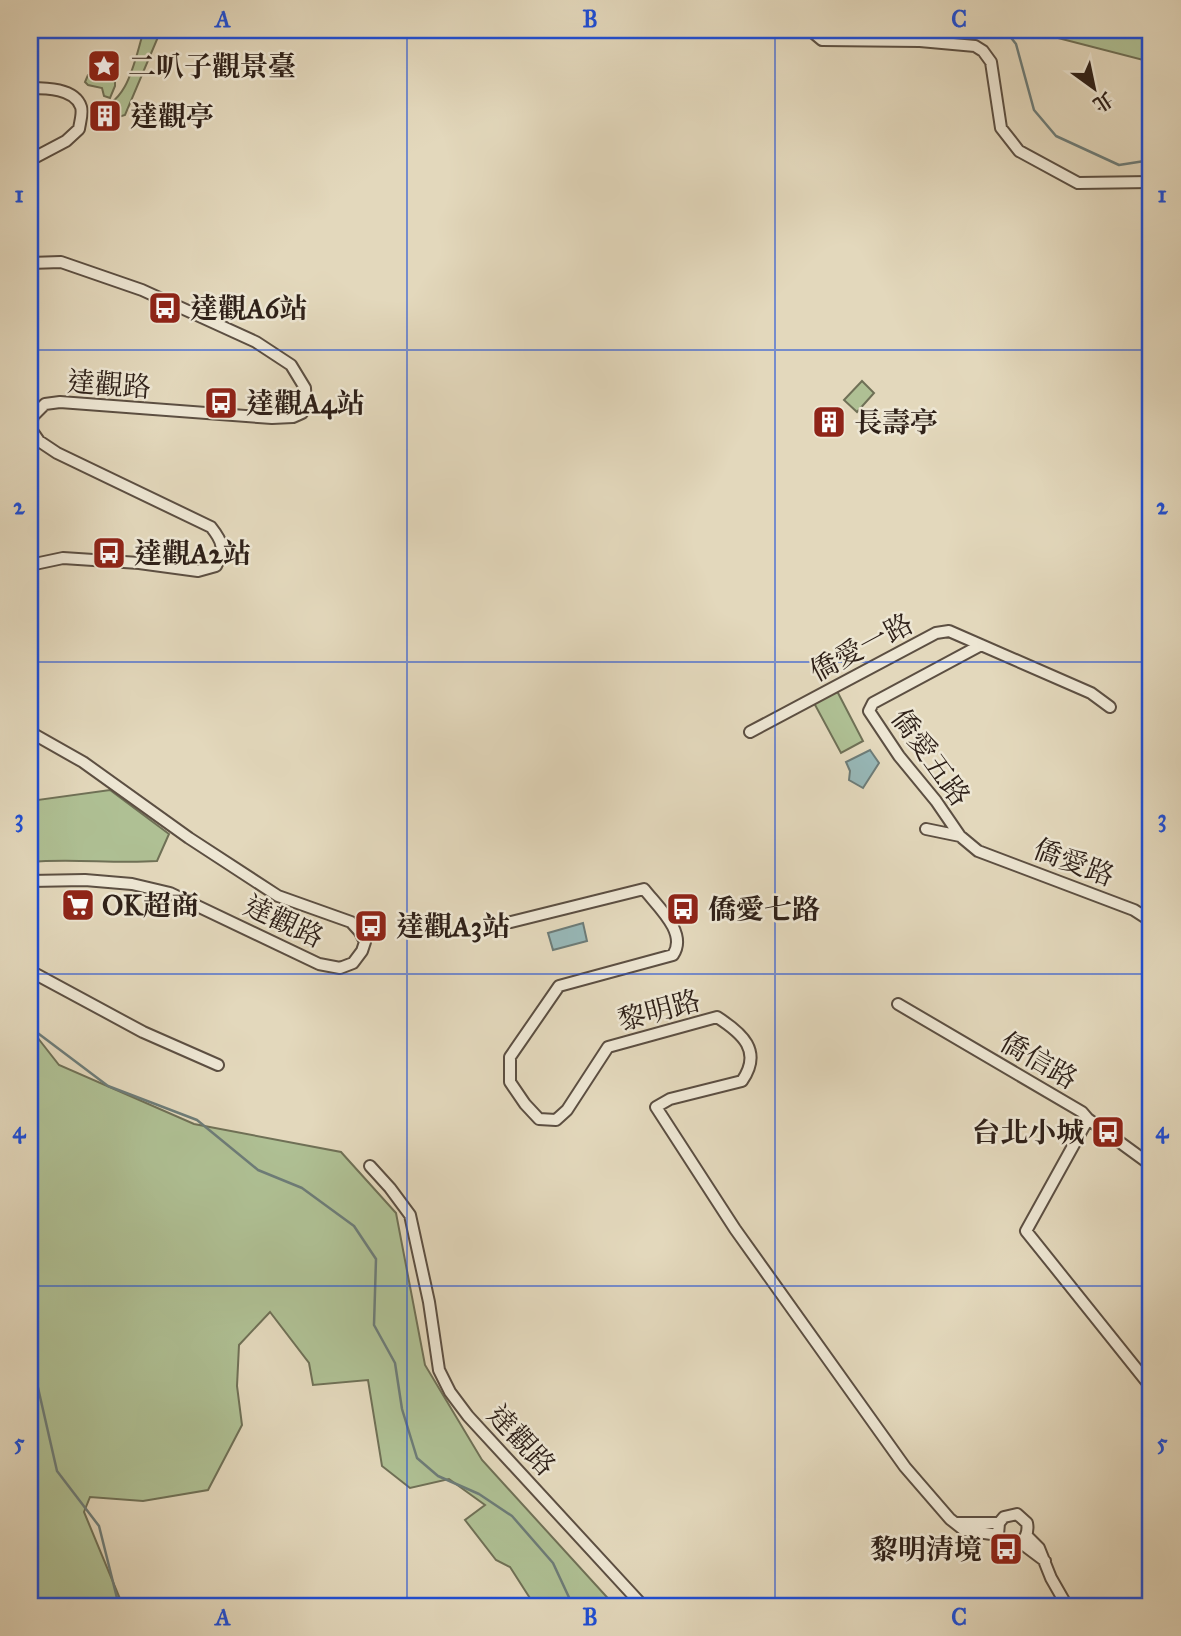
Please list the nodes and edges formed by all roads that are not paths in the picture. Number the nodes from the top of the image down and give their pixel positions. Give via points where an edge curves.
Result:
1 (810, 30) edge
2 (30, 88) edge
3 (30, 160) edge
4 (1151, 181) edge
5 (30, 263) edge
6 (30, 565) edge
7 (981, 645) junction
8 (1110, 707) dead end
9 (30, 732) edge
10 (750, 732) dead end
11 (926, 829) dead end
12 (960, 836) junction
13 (30, 881) edge
14 (1151, 921) edge
15 (511, 922) dead end
16 (30, 971) edge
17 (898, 1004) dead end
18 (218, 1065) dead end
19 (1088, 1119) junction
20 (1151, 1165) edge
21 (370, 1166) dead end
22 (1151, 1387) edge
23 (998, 1529) junction
24 (1024, 1539) junction
25 (643, 1606) edge
26 (1067, 1606) edge

1 - 4 street via 822,40 975,46 991,62 1000,128 1019,151 1078,183
2 - 3 street via 67,93 82,109 79,129
5 - 6 street, 達觀路 via 61,262 130,286 256,342 291,365 305,388 306,405 293,417 272,418 45,404 33,416 30,428 39,441 211,527 223,552 216,566 198,570 62,558
7 - 8 street, 僑愛一路 via 1091,692
7 - 10 street, 僑愛一路 via 948,631 936,633
7 - 12 street, 僑愛五路 via 873,703 869,711
9 - 13 street, 達觀路 via 83,762 278,897 351,922 365,942 353,963 340,968 319,964 170,893 132,884
11 - 12 street
12 - 14 street, 僑愛路 via 978,850
15 - 23 street, 黎明路 via 644,889 679,940 673,955 559,986 510,1056 510,1082 539,1119 556,1120 608,1047 717,1017 736,1029 751,1056 751,1070 742,1081 656,1107 735,1229 905,1467 964,1530
16 - 18 street via 143,1032
17 - 19 street, 僑信路
19 - 20 street, 僑信路
19 - 22 street via 1026,1231
21 - 25 street, 達觀路 via 410,1215 439,1370 450,1392
23 - 24 street, 黎明路 via 1001,1540 1010,1545
23 - 24 street, 黎明路 via 1004,1517 1017,1514 1027,1523
24 - 26 street, 黎明路 via 1045,1561

